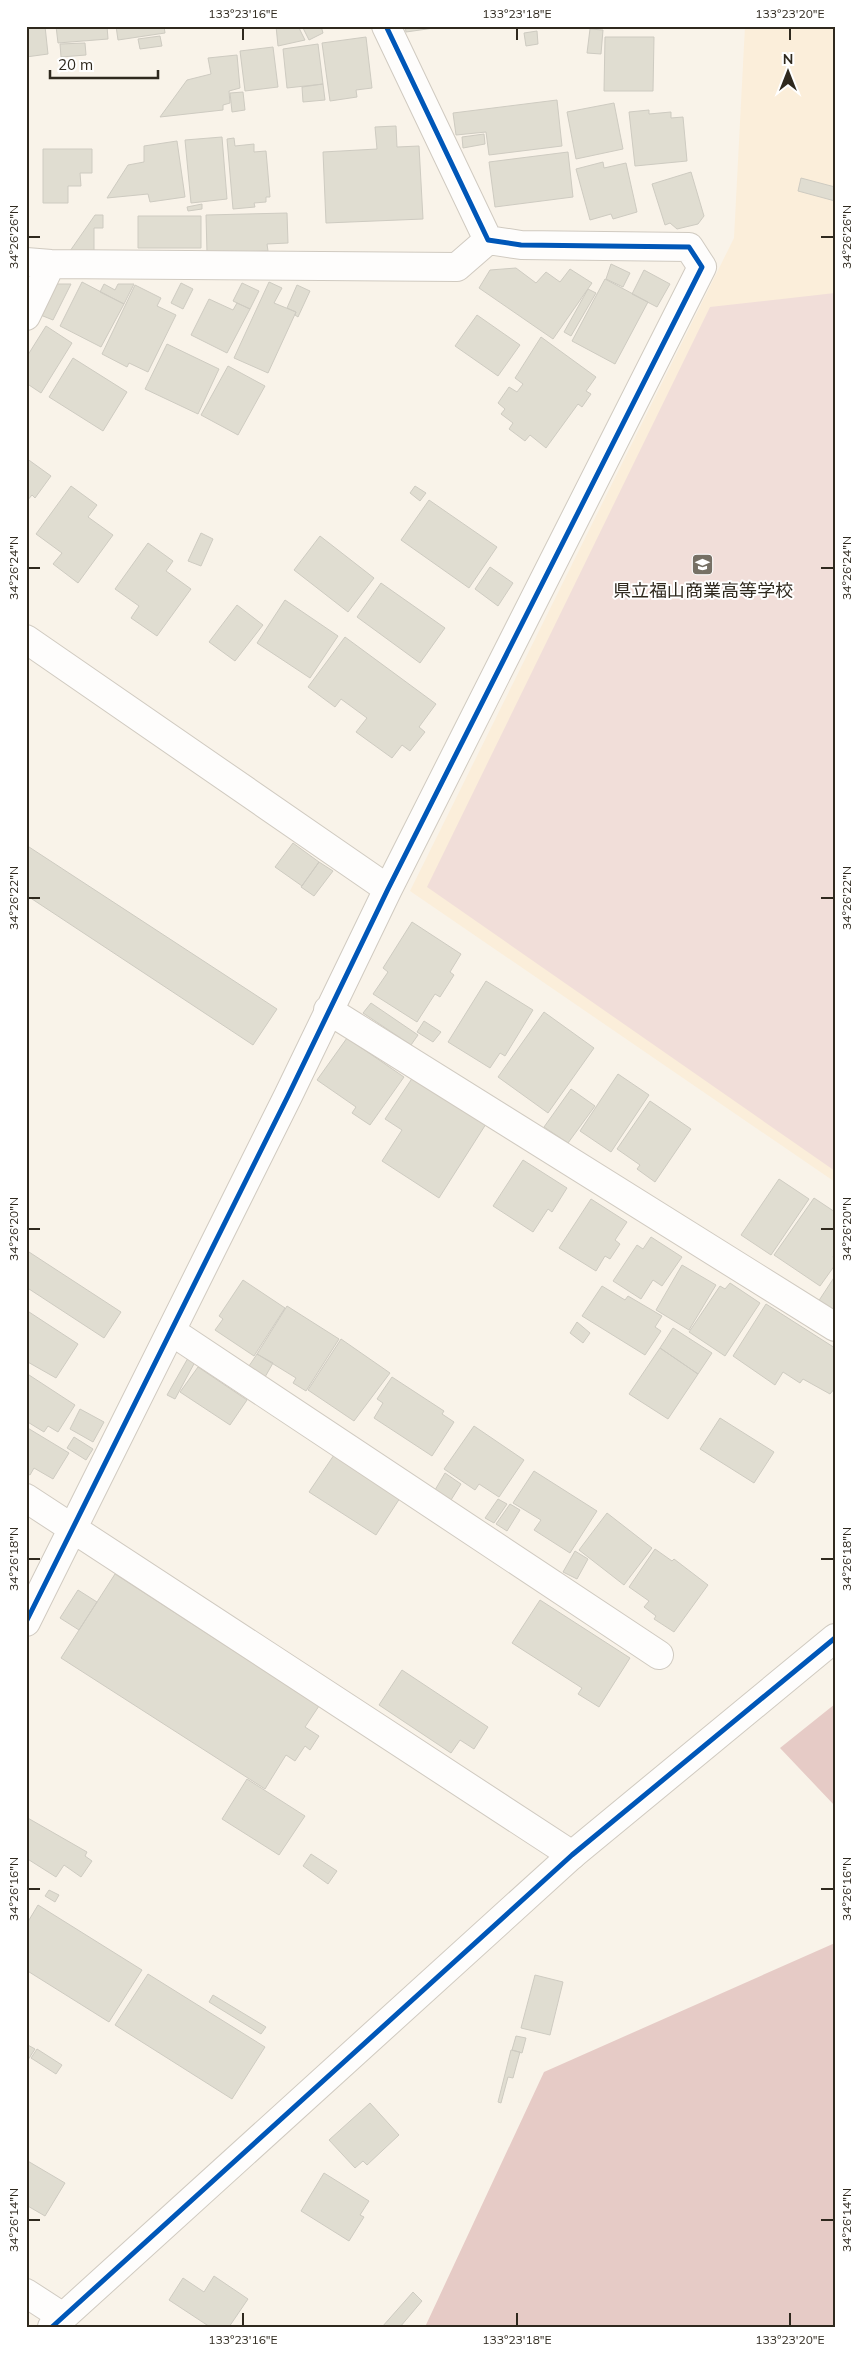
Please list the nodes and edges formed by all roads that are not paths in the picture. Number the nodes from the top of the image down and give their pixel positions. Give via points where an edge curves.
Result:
1 (386, 26) edge
2 (488, 240) junction
3 (38, 263) edge
4 (26, 316) edge
5 (26, 639) edge
6 (388, 889) junction
7 (328, 1010) junction
8 (835, 1327) edge
9 (172, 1331) junction
10 (26, 1498) edge
11 (74, 1529) junction
12 (26, 1622) edge
13 (835, 1638) edge
14 (659, 1655) dead end
15 (572, 1855) junction
16 (26, 2293) edge
17 (58, 2322) edge

1 - 2 street
2 - 3 street via 457,267
2 - 6 street via 521,245 689,247 702,268
3 - 4 street
5 - 6 street
6 - 7 street
7 - 8 street
7 - 9 street
9 - 11 street
9 - 14 street
10 - 11 street
11 - 12 street
11 - 15 street
13 - 15 street
15 - 17 street
16 - 17 street

